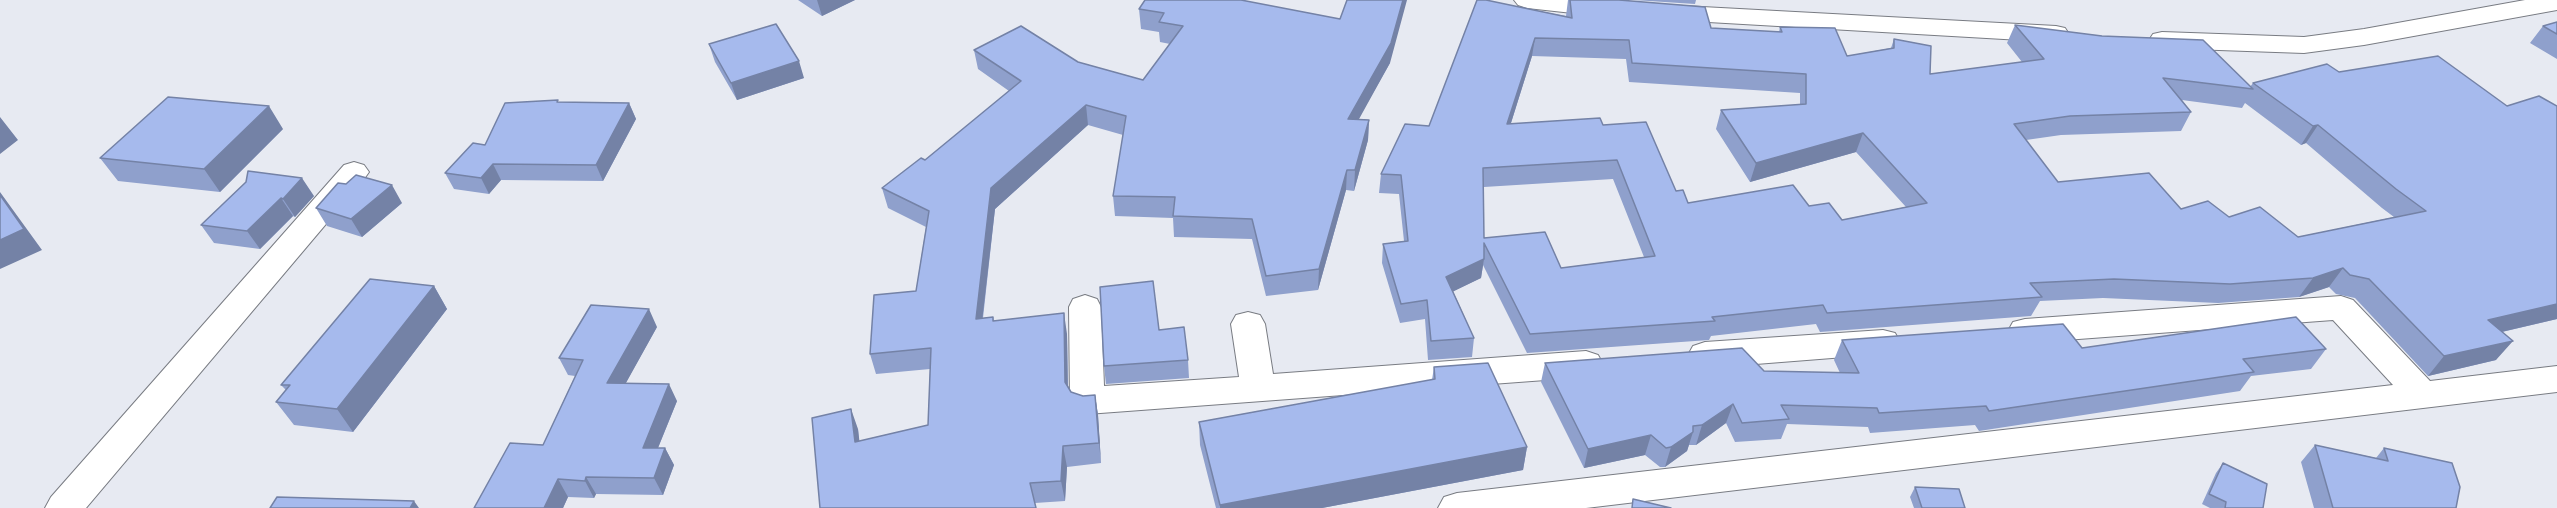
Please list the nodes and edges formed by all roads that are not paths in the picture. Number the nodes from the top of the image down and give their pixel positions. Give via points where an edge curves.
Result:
1 (1527, 0) edge
2 (2557, 2) edge
3 (2075, 35) edge
4 (2135, 38) edge
5 (354, 172) dead end
6 (1085, 307) dead end
7 (1248, 324) dead end
8 (1996, 334) edge
9 (1913, 340) edge
10 (1675, 358) edge
11 (1615, 362) edge
12 (2557, 379) edge
13 (1258, 389) junction
14 (2423, 395) junction
15 (64, 508) edge
16 (1457, 508) edge

1 - 3 street via 1639,12
2 - 4 street via 2364,38 2304,45
5 - 15 street
6 - 13 street via 1087,401
7 - 13 street
8 - 14 street via 2342,308
9 - 10 street
11 - 13 street
12 - 14 street
14 - 16 street

